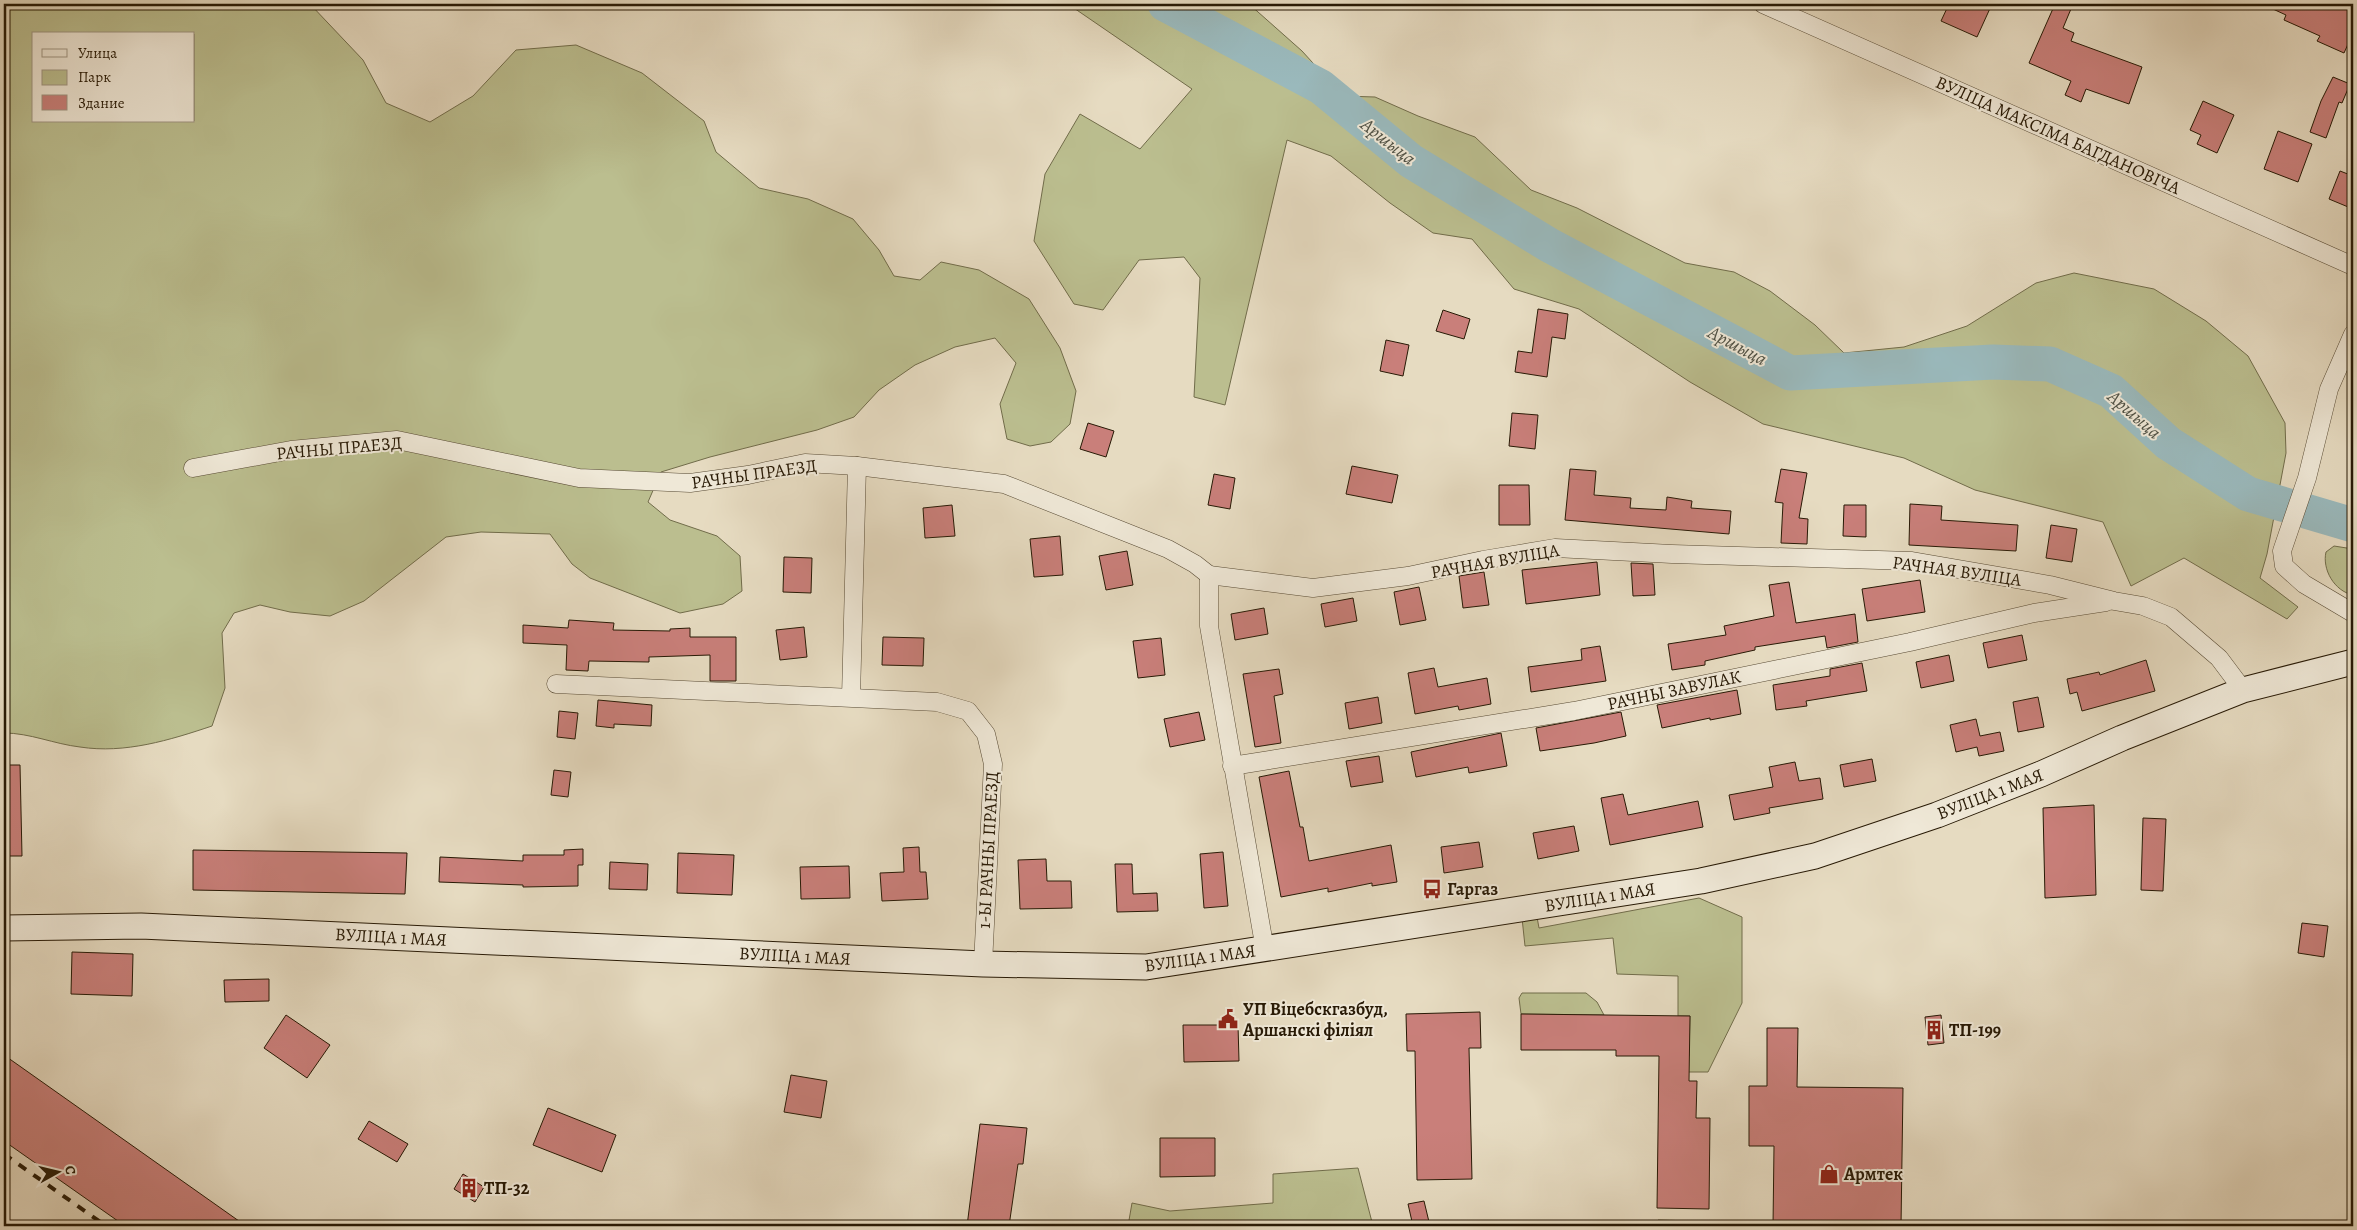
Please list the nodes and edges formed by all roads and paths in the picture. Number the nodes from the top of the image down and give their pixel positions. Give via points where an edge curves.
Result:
1 (1763, 4) edge
2 (2353, 266) edge
3 (2353, 334) edge
4 (857, 466) junction
5 (193, 468) dead end
6 (1209, 575) junction
7 (2114, 601) junction
8 (2353, 613) edge
9 (2353, 662) edge
10 (556, 684) dead end
11 (2243, 690) junction
12 (850, 697) junction
13 (1232, 766) junction
14 (4, 928) edge
15 (1265, 950) junction
16 (983, 964) junction

1 - 2 street, ВУЛІЦА МАКСІМА БАГДАНОВІЧА
3 - 8 street via 2329,389 2307,478 2282,551 2284,566 2304,584
4 - 5 street, РАЧНЫ ПРАЕЗД via 805,463 690,483 579,478 397,440 291,450
4 - 6 street, РАЧНЫ ПРАЕЗД via 1004,484 1168,549
4 - 12 street
6 - 7 street, РАЧНАЯ ВУЛІЦА via 1313,588 1408,576 1555,548 1912,561 2050,585
6 - 13 street via 1209,626
7 - 11 street, РАЧНАЯ ВУЛІЦА via 2143,606 2171,617 2219,658
7 - 13 street, РАЧНЫ ЗАВУЛАК via 2034,613 1910,642 1574,711
9 - 11 street, ВУЛІЦА 1 МАЯ
10 - 12 street, 1-Ы РАЧНЫ ПРАЕЗД
11 - 15 street, ВУЛІЦА 1 МАЯ via 1954,808 1815,856 1701,881
12 - 16 street, 1-Ы РАЧНЫ ПРАЕЗД via 937,702 968,711 986,734 993,764
13 - 15 street
14 - 16 street, ВУЛІЦА 1 МАЯ via 141,926
15 - 16 street, ВУЛІЦА 1 МАЯ via 1146,967

